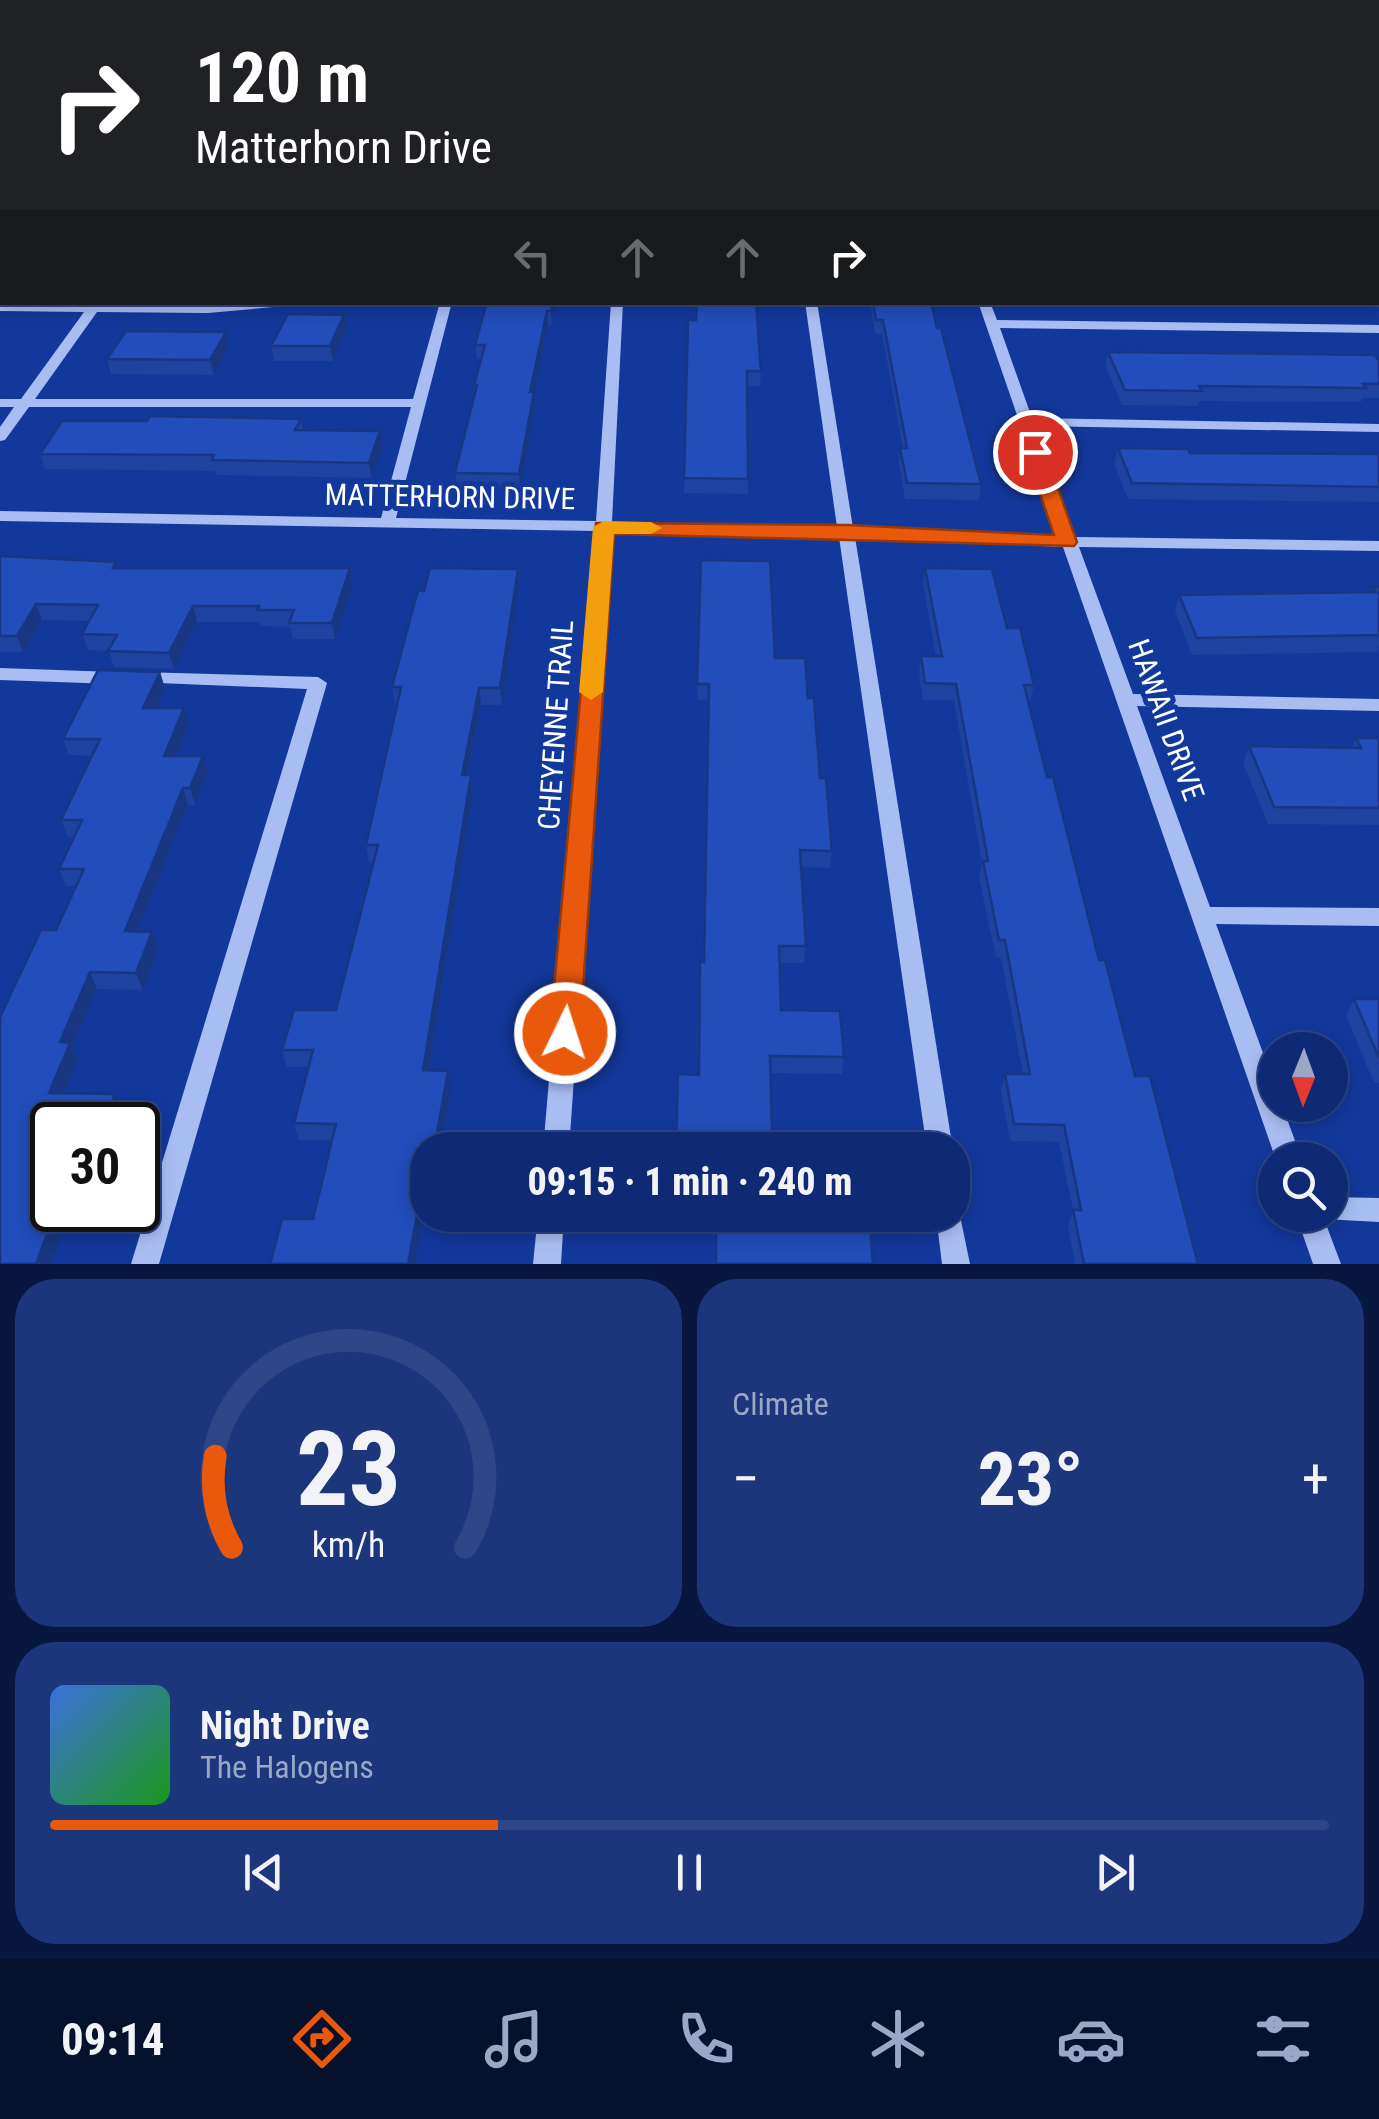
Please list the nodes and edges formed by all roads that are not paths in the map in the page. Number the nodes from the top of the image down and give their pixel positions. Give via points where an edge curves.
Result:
1 (835, 0) edge
2 (874, 0) edge
3 (252, 305) edge
4 (445, 305) edge
5 (617, 305) edge
6 (812, 305) edge
7 (985, 305) edge
8 (96, 306) edge
9 (0, 307) edge
10 (991, 324) junction
11 (1379, 328) edge
12 (0, 403) edge
13 (420, 403) junction
14 (24, 404) junction
15 (1025, 422) junction
16 (1379, 428) edge
17 (0, 437) edge
18 (0, 516) edge
19 (386, 523) junction
20 (604, 527) junction
21 (848, 531) junction
22 (1066, 542) junction
23 (1379, 546) edge
24 (0, 674) edge
25 (1124, 700) junction
26 (1379, 705) edge
27 (1203, 915) junction
28 (1379, 917) edge
29 (557, 1132) edge
30 (937, 1132) edge
31 (1283, 1142) edge
32 (1348, 1209) edge
33 (1379, 1210) edge
34 (550, 1232) edge
35 (951, 1232) edge
36 (1315, 1232) edge
37 (144, 1264) edge
38 (548, 1264) edge
39 (956, 1264) edge
40 (1327, 1264) edge

1 - 2 street
3 - 8 street
4 - 13 street
5 - 20 street, CHEYENNE TRAIL
6 - 21 street
7 - 10 street, HAWAII DRIVE
8 - 9 street
8 - 14 street
10 - 11 street
10 - 15 street, HAWAII DRIVE
12 - 14 street
13 - 14 street
13 - 19 street
14 - 17 street
15 - 16 street
15 - 22 street, HAWAII DRIVE
18 - 19 street, MATTERHORN DRIVE
19 - 20 street, MATTERHORN DRIVE
20 - 21 street, MATTERHORN DRIVE
20 - 29 street, CHEYENNE TRAIL
21 - 22 street, MATTERHORN DRIVE
21 - 30 street
22 - 23 street, MATTERHORN DRIVE
22 - 25 street, HAWAII DRIVE
24 - 37 street via 318,684
25 - 26 street
25 - 27 street, HAWAII DRIVE
27 - 28 street
27 - 31 street, HAWAII DRIVE
32 - 33 street
34 - 38 street
35 - 39 street
36 - 40 street

